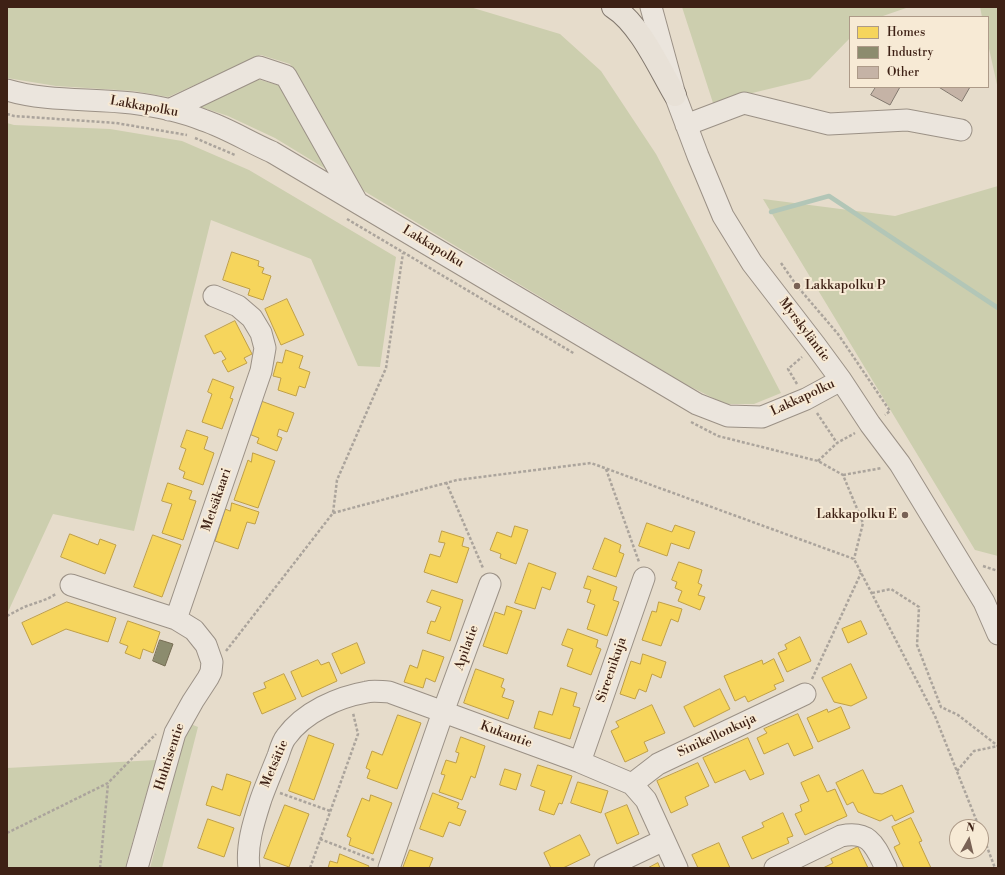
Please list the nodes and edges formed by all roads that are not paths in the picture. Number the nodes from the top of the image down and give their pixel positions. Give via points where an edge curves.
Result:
1 (613, 7) edge
2 (651, 7) edge
3 (7, 90) edge
4 (675, 95) junction
5 (169, 110) junction
6 (686, 125) junction
7 (961, 130) dead end
8 (358, 202) junction
9 (214, 296) dead end
10 (842, 380) junction
11 (644, 578) road end
12 (490, 584) road end
13 (71, 585) road end
14 (176, 619) junction
15 (998, 634) edge
16 (805, 694) road end
17 (443, 712) junction
18 (580, 762) junction
19 (632, 784) junction
20 (664, 840) junction
21 (390, 867) edge
22 (137, 868) edge
23 (249, 868) edge
24 (605, 868) edge
25 (677, 868) edge
26 (774, 868) edge
27 (886, 868) edge

1 - 4 highway via 623,13 642,38
2 - 4 street, Myrskyläntie
3 - 5 street, Lakkapolku via 54,98 133,103
4 - 6 street, Myrskyläntie
5 - 8 street, Lakkapolku via 203,120 272,152
5 - 8 street via 259,67 286,76
6 - 7 street via 744,103 829,124 907,120
6 - 10 street, Myrskyläntie via 727,222 752,263
8 - 10 street, Lakkapolku via 697,404 728,416 762,417 806,399
9 - 14 street, Metsäkaari via 238,306 252,318 261,333 264,348 261,371
10 - 15 street, Myrskyläntie via 900,464 984,602
11 - 18 street, Sireenikuja
12 - 17 street, Apilatie
13 - 14 street
14 - 22 street, Huhtisentie via 194,630 206,645 212,662 211,672 179,725
16 - 19 street, Sinikellonkuja via 658,764
17 - 18 street, Kukantie
17 - 21 street
17 - 23 street, Metsätie via 389,692 369,691 326,706 295,726 285,738 255,816 249,844
18 - 19 street, Kukantie
19 - 20 street, Kukantie via 646,800
20 - 24 street
20 - 25 street, Kukantie
26 - 27 street via 850,834 868,839 875,845

